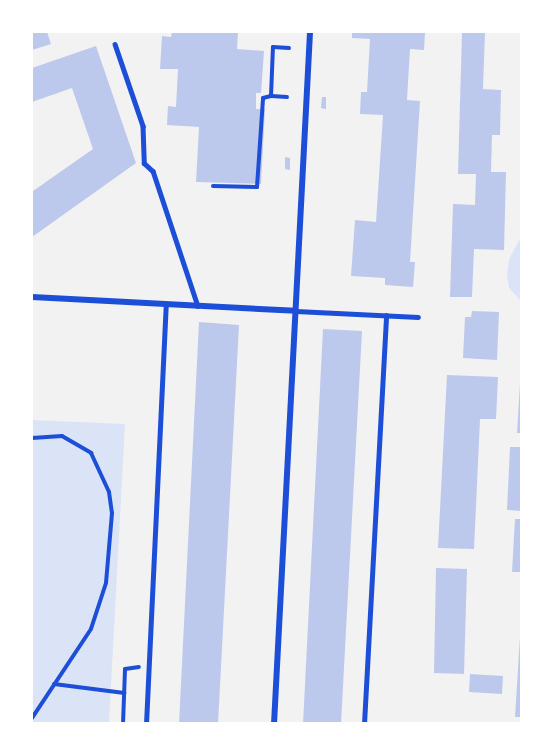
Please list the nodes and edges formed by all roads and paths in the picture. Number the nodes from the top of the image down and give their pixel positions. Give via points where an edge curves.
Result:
1 (310, 32) edge
2 (115, 44) dead end
3 (289, 48) dead end
4 (271, 96) junction
5 (287, 97) dead end
6 (213, 186) dead end
7 (32, 297) edge
8 (166, 304) junction
9 (198, 306) junction
10 (296, 311) junction
11 (386, 316) junction
12 (418, 317) dead end
13 (32, 438) edge
14 (148, 666) junction
15 (54, 684) junction
16 (124, 693) junction
17 (32, 718) edge
18 (123, 723) edge
19 (146, 723) edge
20 (274, 723) edge
21 (364, 723) edge

1 - 10 street
2 - 9 lane via 143,126 144,163 153,171
3 - 4 path via 273,47
4 - 5 path
4 - 6 path via 262,98 257,187
7 - 8 street
8 - 9 street
8 - 14 lane
9 - 10 street
10 - 11 lane
10 - 20 street
11 - 12 lane
11 - 21 lane
13 - 15 path via 62,436 91,453 106,482 112,513 106,582 91,629
14 - 16 path via 125,669
14 - 19 lane
15 - 16 path
15 - 17 path
16 - 18 path

